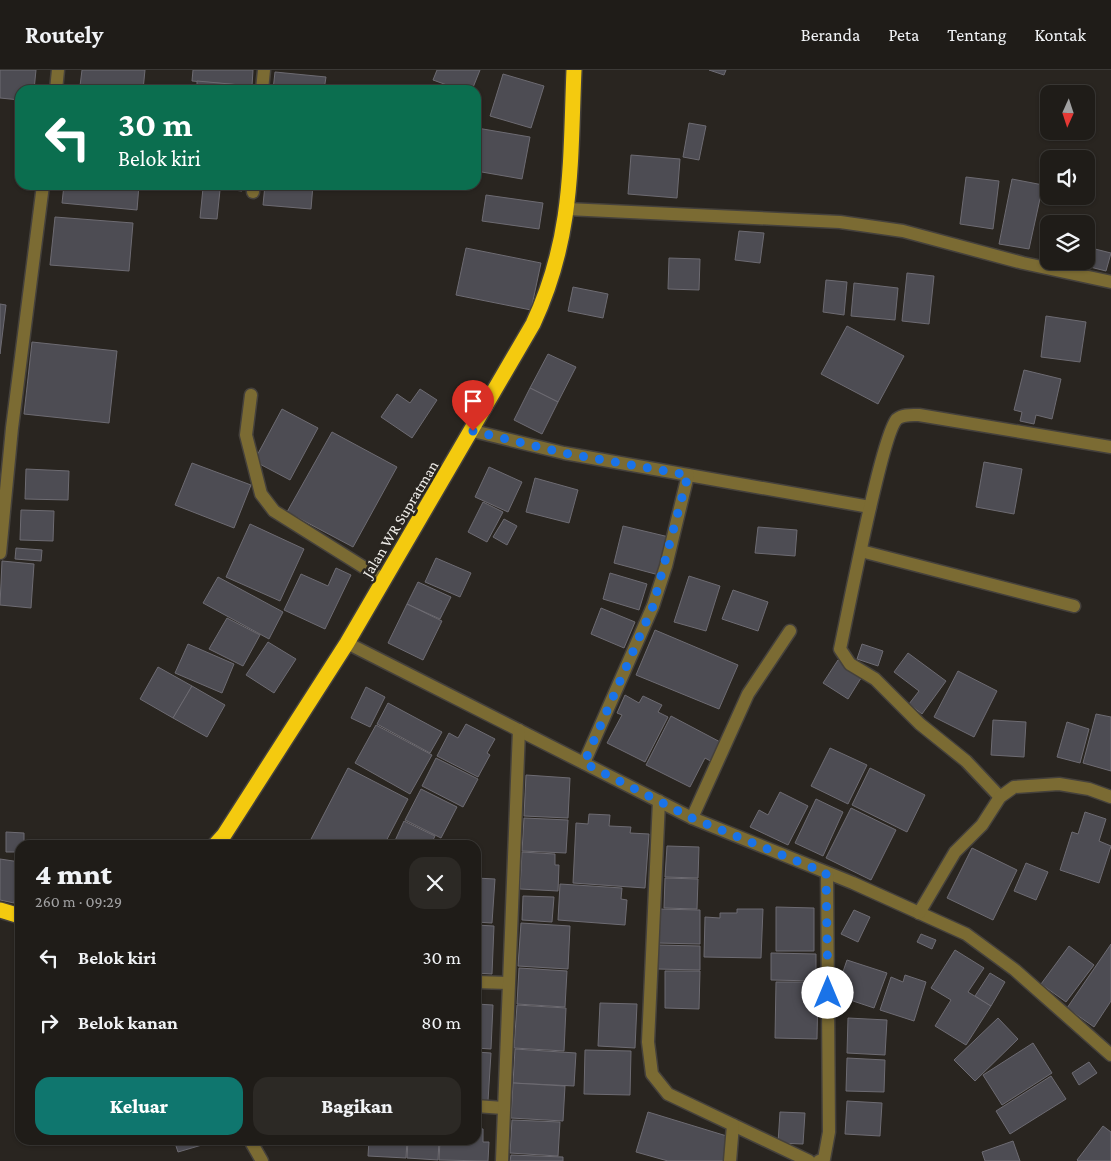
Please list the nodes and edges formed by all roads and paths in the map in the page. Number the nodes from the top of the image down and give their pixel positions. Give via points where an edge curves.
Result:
1 (58, 70) edge
2 (264, 70) edge
3 (574, 70) edge
4 (56, 85) edge
5 (262, 85) edge
6 (42, 190) edge
7 (567, 209) junction
8 (1111, 282) edge
9 (251, 395) dead end
10 (473, 431) junction
11 (1111, 447) edge
12 (688, 475) junction
13 (870, 507) junction
14 (861, 551) junction
15 (0, 553) edge
16 (384, 580) junction
17 (1074, 606) dead end
18 (790, 631) dead end
19 (347, 643) junction
20 (519, 730) junction
21 (584, 763) junction
22 (1000, 797) junction
23 (1111, 797) edge
24 (659, 801) junction
25 (692, 818) junction
26 (220, 840) edge
27 (826, 873) junction
28 (0, 910) edge
29 (919, 913) junction
30 (15, 914) edge
31 (481, 982) edge
32 (508, 983) junction
33 (1111, 1055) edge
34 (481, 1106) edge
35 (503, 1108) junction
36 (733, 1125) junction
37 (253, 1145) edge
38 (262, 1161) edge
39 (502, 1161) edge
40 (730, 1161) edge
41 (809, 1161) edge
42 (818, 1161) edge

1 - 4 street
2 - 5 street
3 - 7 highway, Jalan WR Supratman
6 - 15 street via 12,428
7 - 8 street via 840,222 903,231 1023,263
7 - 10 highway, Jalan WR Supratman via 562,244 545,298
9 - 16 street via 246,435 260,494 274,511
10 - 12 street via 564,453
10 - 16 highway, Jalan WR Supratman
11 - 13 street via 919,415 903,416 896,420 891,432
12 - 13 street
12 - 21 street via 653,606
13 - 14 street
14 - 17 street
14 - 22 street via 840,649 844,657 875,679 920,724 966,761
16 - 19 highway, Jalan WR Supratman
18 - 25 street via 748,694
19 - 20 street
19 - 26 highway, Jalan WR Supratman
20 - 21 street
20 - 32 street
21 - 24 street
22 - 23 street via 1014,787 1059,784
22 - 29 street via 982,825 954,852
24 - 25 street
24 - 36 street via 648,1000 652,1074 668,1094
25 - 27 street
27 - 29 street
27 - 42 street via 829,1132 827,1152 824,1159
28 - 30 highway
29 - 33 street via 966,934 982,945
31 - 32 street
32 - 35 street
34 - 35 street
35 - 39 street
36 - 40 street
36 - 41 street
37 - 38 street

